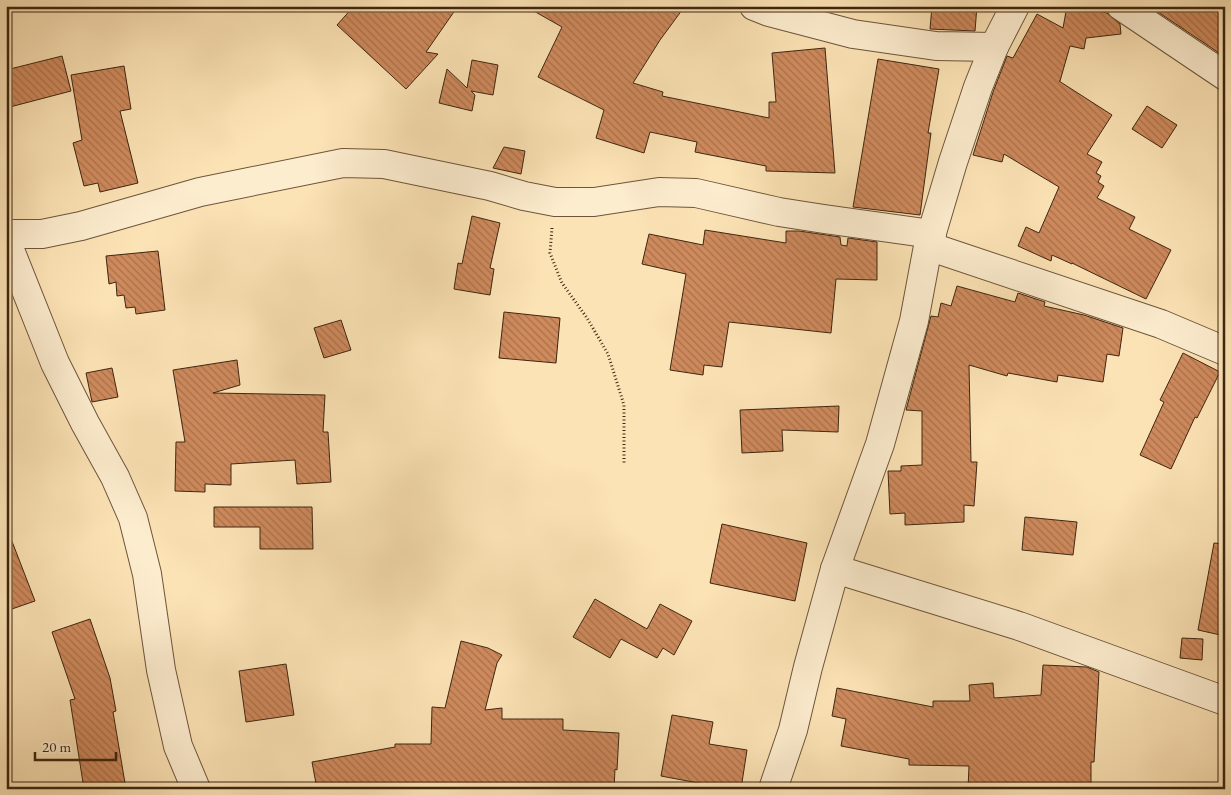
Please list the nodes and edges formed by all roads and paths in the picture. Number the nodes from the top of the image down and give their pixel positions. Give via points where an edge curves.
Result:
1 (754, 6) edge
2 (1015, 6) edge
3 (1120, 6) edge
4 (994, 47) junction
5 (1225, 76) edge
6 (555, 202) junction
7 (6, 234) edge
8 (6, 240) edge
9 (930, 240) junction
10 (1225, 351) edge
11 (624, 464) dead end
12 (835, 569) junction
13 (1225, 700) edge
14 (196, 789) edge
15 (773, 789) edge

1 - 4 street via 853,34 936,46
2 - 4 street
3 - 5 street
4 - 9 street via 978,87
6 - 7 street via 384,164 343,162 200,192 81,226 42,234
6 - 9 street via 594,202 658,192 696,193
6 - 11 path via 550,253 562,283 608,354 624,405
8 - 14 street via 55,363 133,518 147,574 161,670 178,746
9 - 10 street via 1161,324
9 - 12 street via 914,322 880,444
12 - 13 street via 1019,626
12 - 15 street via 793,730

